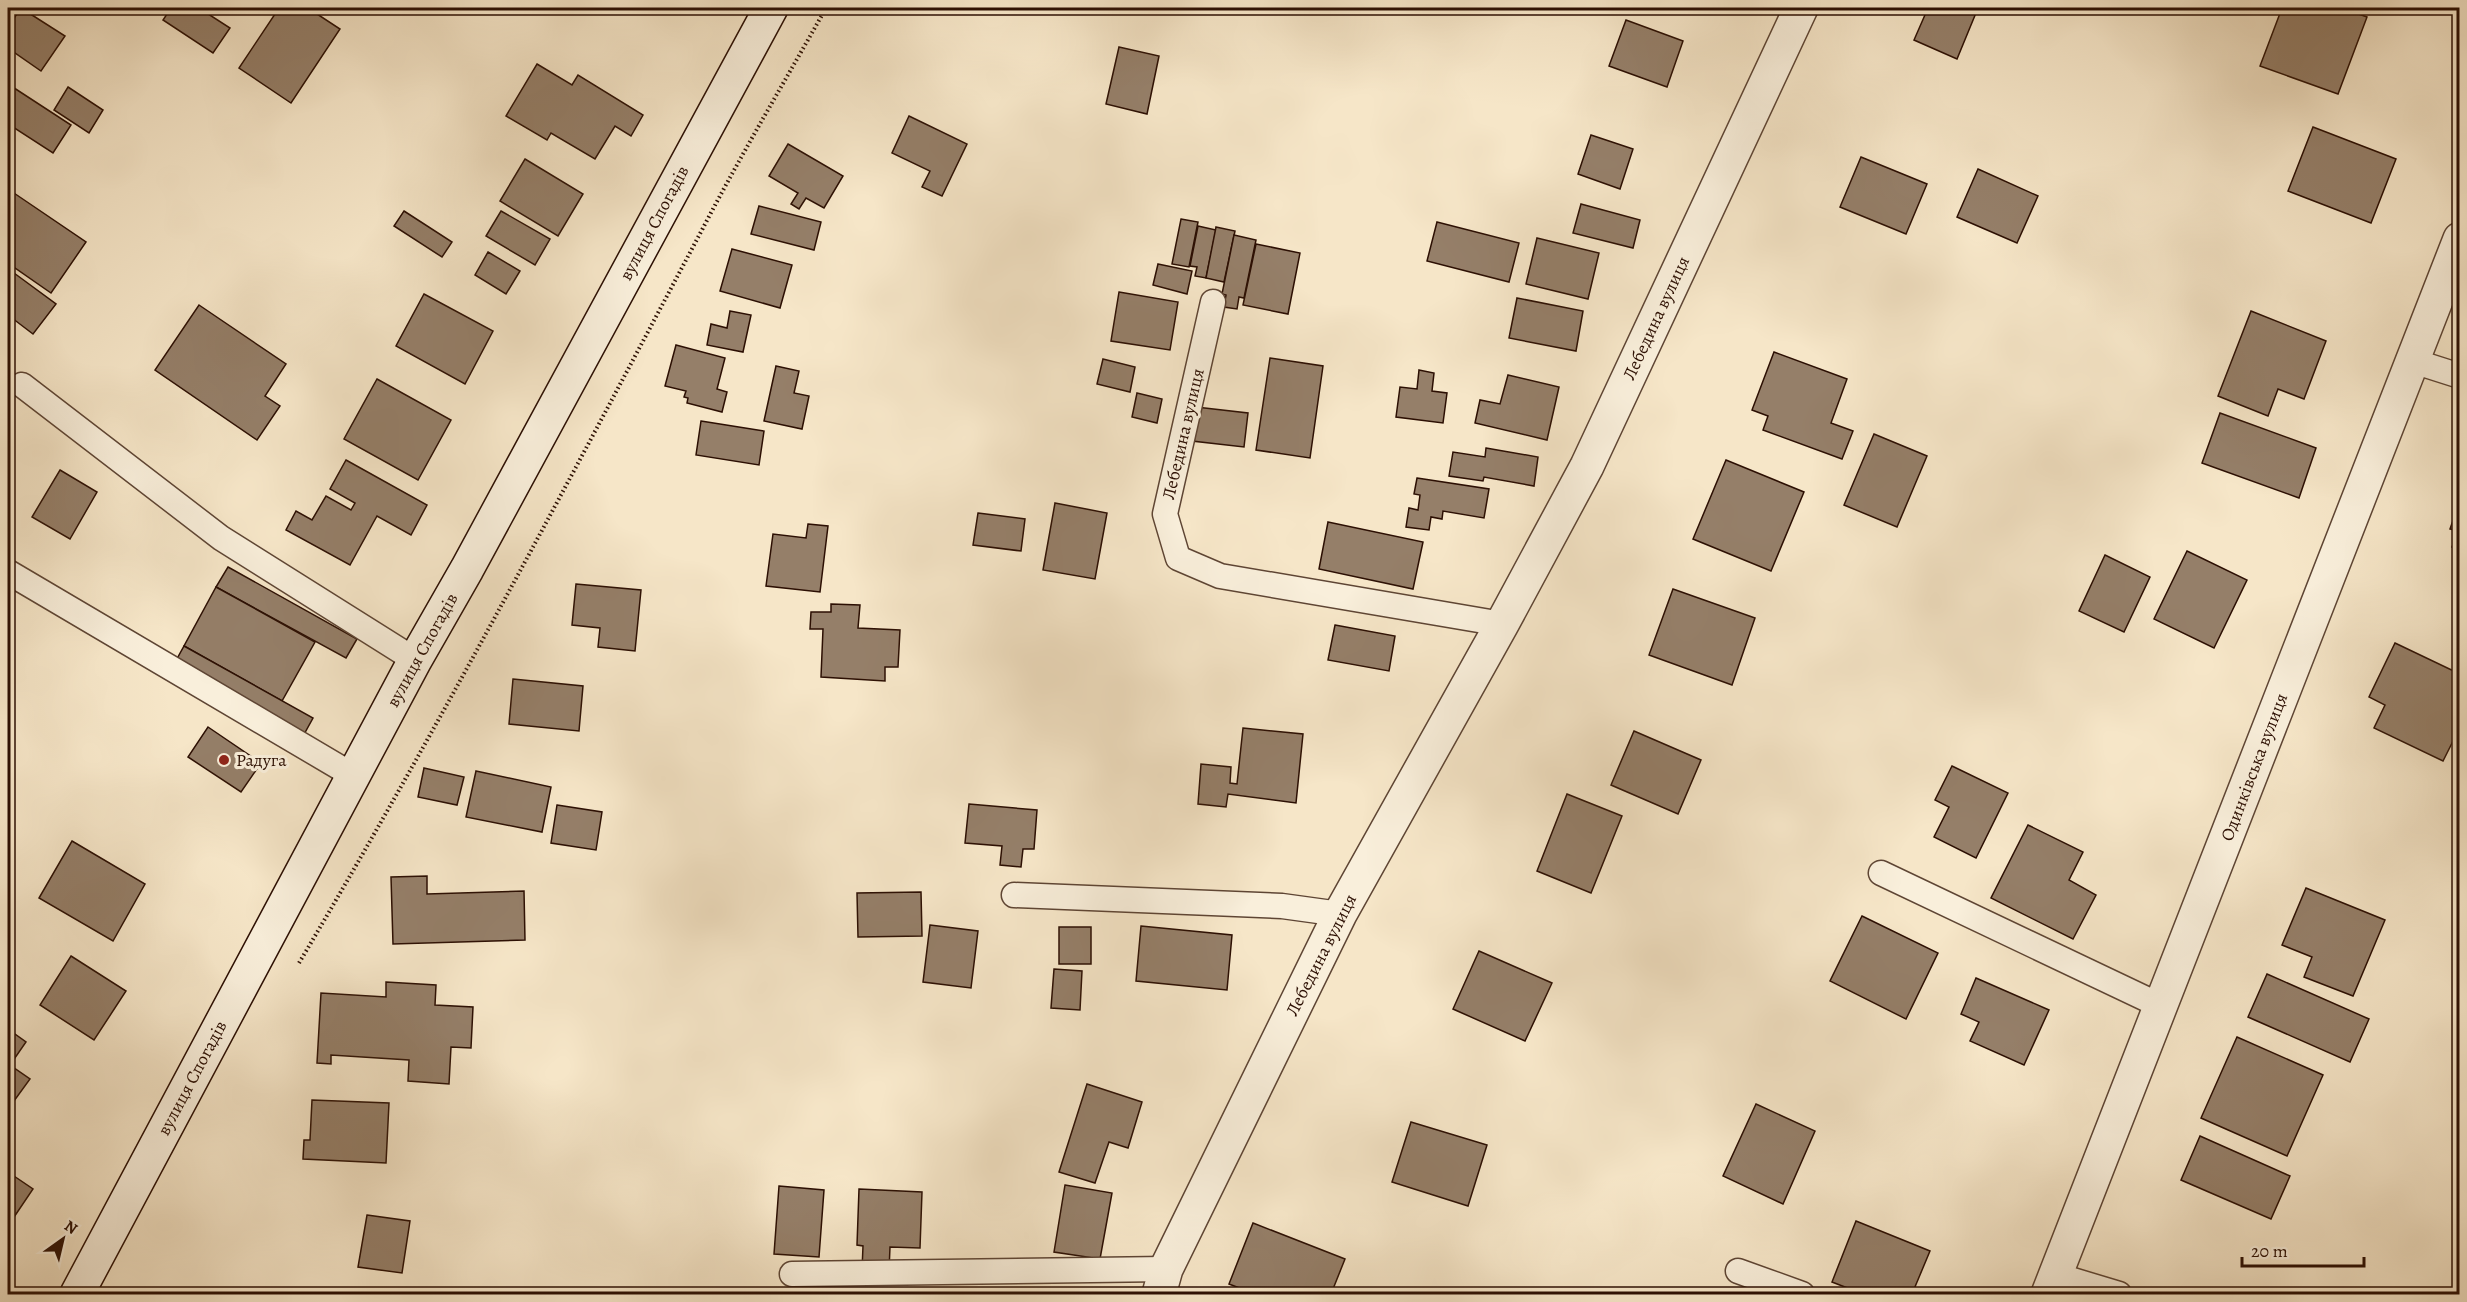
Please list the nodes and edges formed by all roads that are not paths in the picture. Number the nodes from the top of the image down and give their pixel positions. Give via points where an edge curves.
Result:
1 (771, 8) edge
2 (1801, 8) edge
3 (2460, 239) edge
4 (1213, 302) dead end
5 (2413, 361) junction
6 (2460, 376) edge
7 (22, 385) dead end
8 (8, 572) edge
9 (1502, 624) junction
10 (416, 660) junction
11 (354, 776) junction
12 (1881, 873) dead end
13 (1014, 896) dead end
14 (1340, 915) junction
15 (2161, 1006) junction
16 (1738, 1270) dead end
17 (792, 1274) dead end
18 (1163, 1282) edge
19 (2052, 1285) edge
20 (77, 1294) edge
21 (1802, 1294) edge
22 (2119, 1294) edge

1 - 10 street, вулиця Спогадів
2 - 9 street, Лебедина вулиця via 1587,466
3 - 5 street, Одинківська вулиця
4 - 9 lane, Лебедина вулиця via 1165,514 1178,558 1220,576
5 - 6 lane
5 - 15 street, Одинківська вулиця
7 - 10 lane via 221,538
8 - 11 lane
9 - 14 street, Лебедина вулиця
10 - 11 street, вулиця Спогадів
11 - 20 street, вулиця Спогадів
12 - 15 lane
13 - 14 lane via 1282,906
14 - 18 street, Лебедина вулиця
15 - 19 street, Одинківська вулиця
16 - 21 lane
17 - 18 lane
19 - 22 lane

